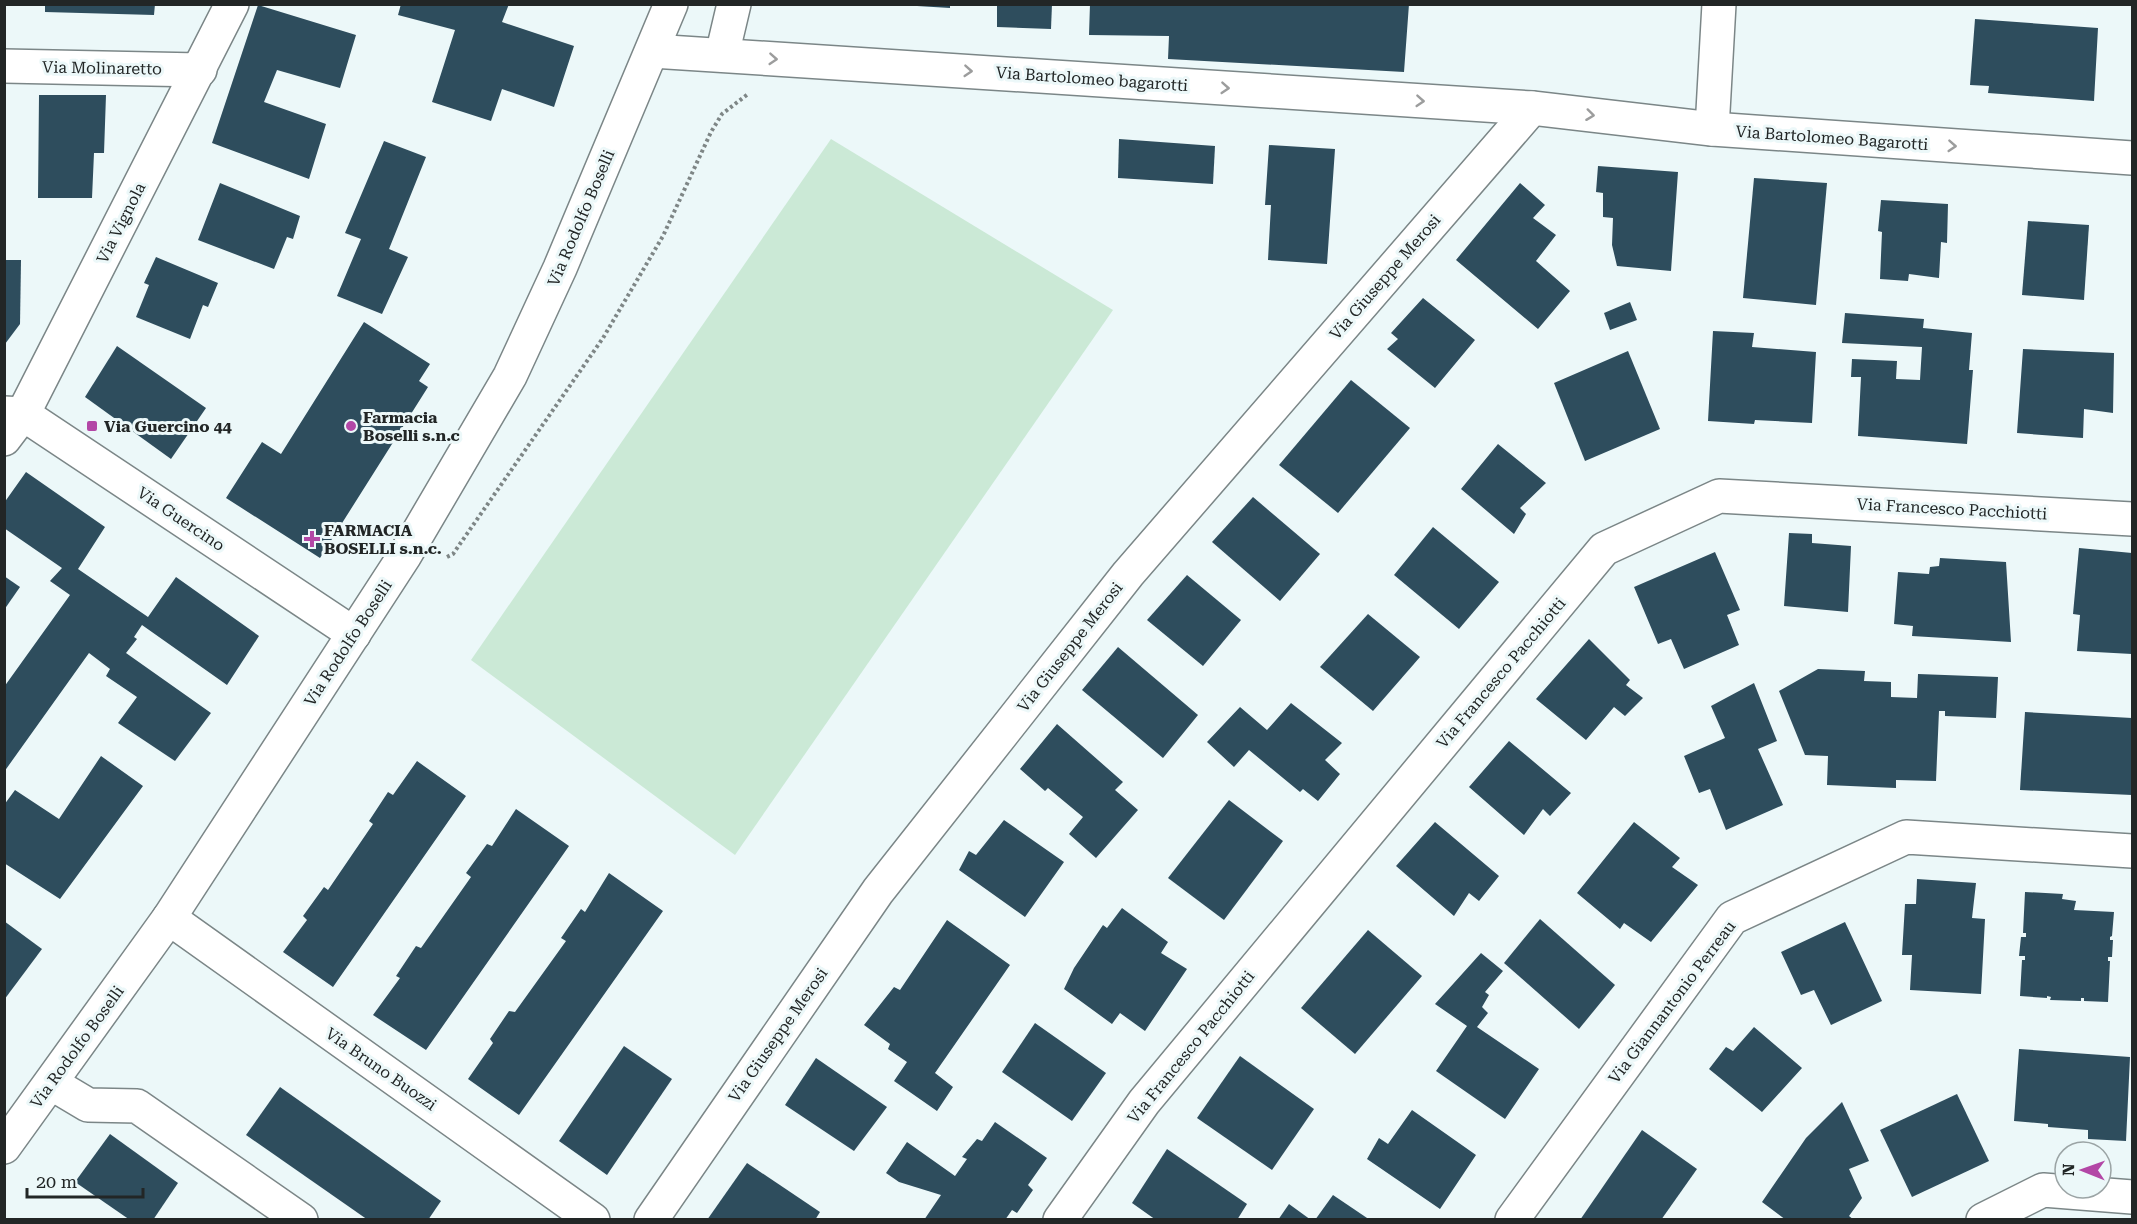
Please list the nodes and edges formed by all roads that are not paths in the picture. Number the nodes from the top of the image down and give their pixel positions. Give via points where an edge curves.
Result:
1 (232, 4) edge
2 (671, 4) edge
3 (734, 4) edge
4 (1719, 4) edge
5 (652, 51) junction
6 (722, 55) junction
7 (4, 66) edge
8 (200, 70) junction
9 (1532, 108) junction
10 (1712, 129) junction
11 (2133, 158) edge
12 (11, 422) edge
13 (2133, 519) edge
14 (354, 634) junction
15 (2133, 851) edge
16 (169, 918) junction
17 (51, 1083) junction
18 (4, 1148) edge
19 (2133, 1197) edge
20 (301, 1220) edge
21 (593, 1220) edge
22 (651, 1220) edge
23 (1060, 1220) edge
24 (1512, 1220) edge
25 (1983, 1220) edge

1 - 8 street, Via Vignola
2 - 5 street, Via Rodolfo Boselli
3 - 6 street
4 - 10 street
5 - 6 street, Via Bartolomeo bagarotti
5 - 14 street, Via Rodolfo Boselli via 510,376
6 -> 9 street, Via Bartolomeo bagarotti
7 - 8 street, Via Molinaretto
8 - 12 street, Via Vignola
9 -> 10 street, Via Bartolomeo Bagarotti
9 - 22 street, Via Giuseppe Merosi via 1128,574 878,891
10 -> 11 street, Via Bartolomeo Bagarotti
12 - 14 street, Via Guercino
13 - 23 street, Via Francesco Pacchiotti via 1719,496 1604,549 1144,1102
14 - 16 street, Via Rodolfo Boselli
15 - 24 street, Via Giannantonio Perreau via 1906,837 1732,918
16 - 17 street, Via Rodolfo Boselli
16 - 21 street, Via Bruno Buozzi
17 - 18 street, Via Rodolfo Boselli
17 - 20 street via 88,1105 137,1106
19 - 25 street via 2043,1190

